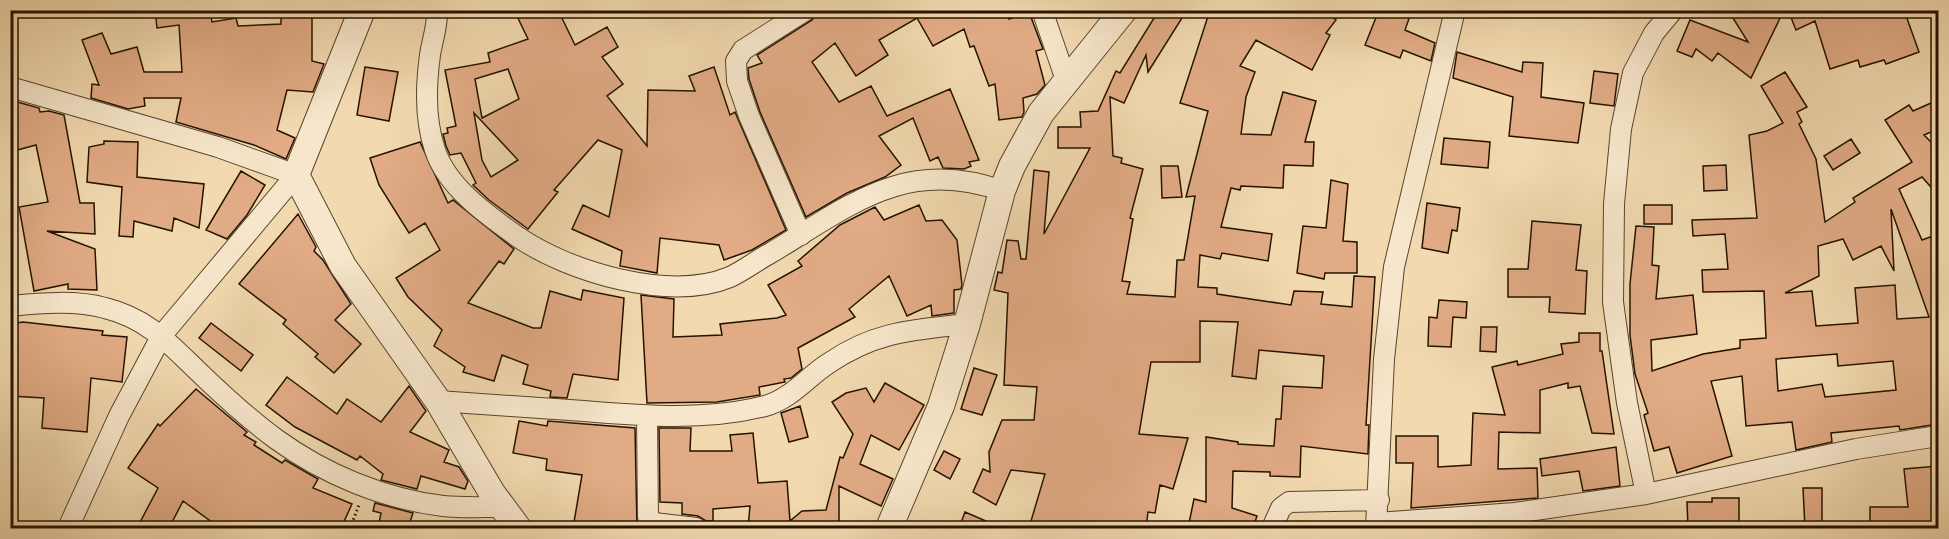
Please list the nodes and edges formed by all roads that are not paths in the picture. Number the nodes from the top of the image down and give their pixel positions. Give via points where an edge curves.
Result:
1 (362, 10) edge
2 (437, 10) edge
3 (806, 10) edge
4 (1042, 10) edge
5 (1124, 10) edge
6 (1455, 10) edge
7 (1673, 10) edge
8 (1066, 80) junction
9 (10, 87) edge
10 (297, 175) junction
11 (1002, 192) junction
12 (801, 235) junction
13 (10, 306) edge
14 (967, 324) junction
15 (162, 335) junction
16 (438, 401) junction
17 (647, 417) junction
18 (1938, 436) edge
19 (1646, 494) junction
20 (1379, 500) junction
21 (502, 507) junction
22 (1377, 526) edge
23 (68, 528) edge
24 (518, 528) edge
25 (696, 528) edge
26 (890, 528) edge
27 (1272, 528) edge

1 - 10 street
2 - 12 street via 428,73 430,130 435,151 470,199 526,242 599,274 658,284 701,285 730,277
3 - 12 street via 742,50 735,70 749,116
4 - 8 street
5 - 8 street
6 - 20 street via 1394,267 1384,359
7 - 19 street via 1654,33 1633,73 1621,129 1614,204 1612,302
8 - 11 street via 1028,135
9 - 10 street via 218,147
10 - 15 street
10 - 16 street via 343,266
11 - 12 street via 956,178 891,185 850,204
11 - 14 street
13 - 15 street via 104,307 133,317
14 - 17 street via 874,338 828,363 789,395 768,405 740,411
14 - 26 street via 941,406
15 - 21 street via 225,398 278,441 336,475 366,487 444,506
15 - 23 street via 119,416
16 - 17 street
16 - 21 street
17 - 25 street via 648,517 654,523
18 - 19 street via 1856,449
19 - 22 street via 1515,513
20 - 22 street
20 - 27 street via 1289,502 1281,508
21 - 24 street

